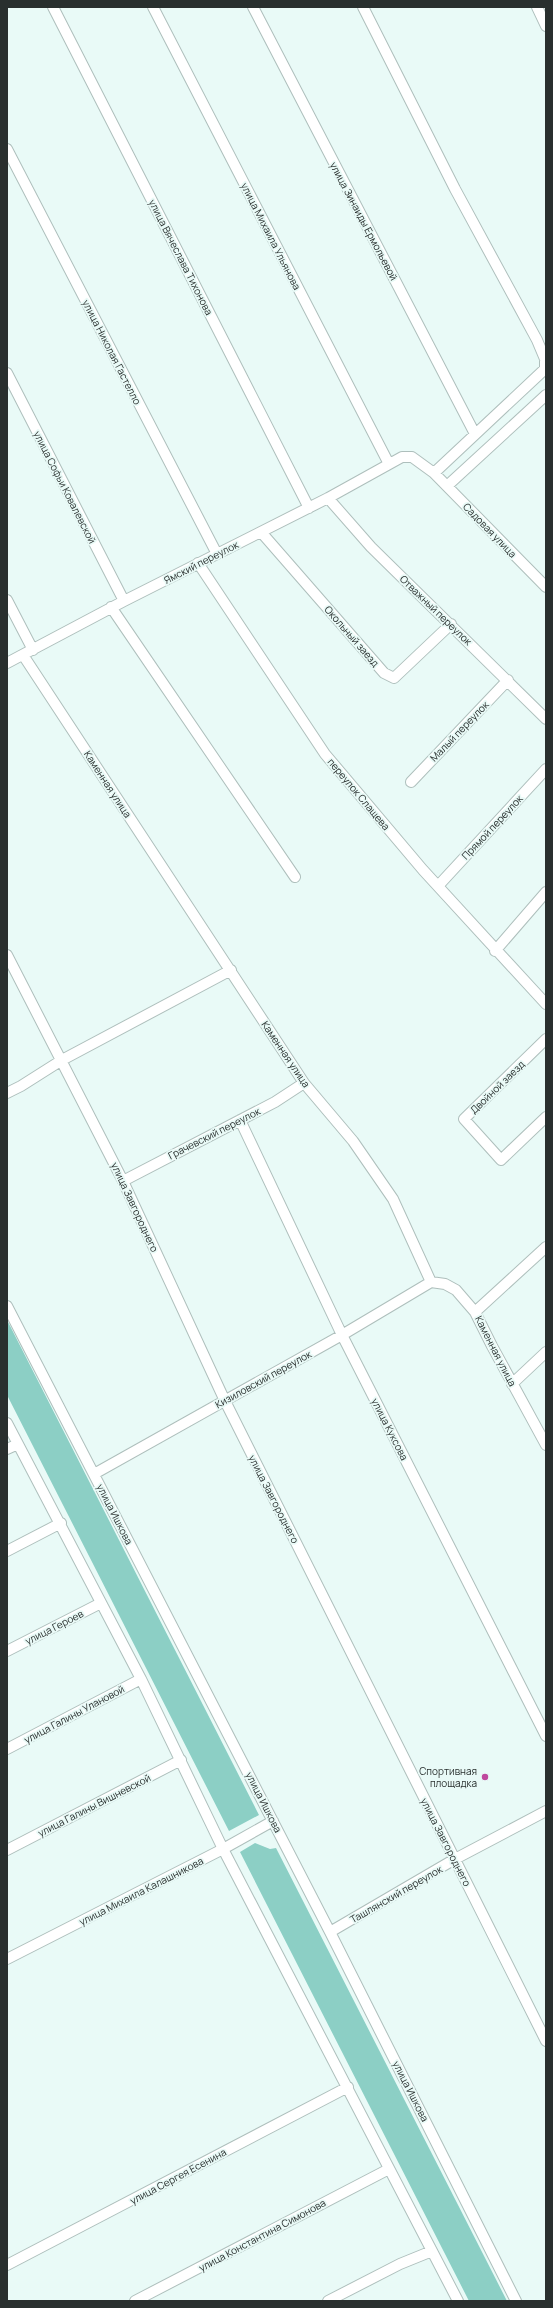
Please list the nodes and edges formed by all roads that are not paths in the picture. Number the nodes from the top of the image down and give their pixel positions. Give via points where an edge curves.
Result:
1 (53, 7) edge
2 (153, 7) edge
3 (253, 7) edge
4 (363, 7) edge
5 (537, 7) edge
6 (546, 26) edge
7 (7, 149) edge
8 (545, 368) edge
9 (7, 373) edge
10 (546, 395) edge
11 (475, 434) junction
12 (392, 462) junction
13 (434, 473) junction
14 (447, 486) junction
15 (328, 498) junction
16 (309, 508) junction
17 (261, 532) junction
18 (217, 554) junction
19 (198, 563) junction
20 (546, 587) edge
21 (7, 600) edge
22 (124, 601) junction
23 (112, 607) junction
24 (451, 624) junction
25 (33, 650) junction
26 (23, 655) junction
27 (7, 663) edge
28 (508, 680) junction
29 (546, 719) edge
30 (546, 768) edge
31 (411, 782) dead end
32 (295, 877) dead end
33 (438, 886) junction
34 (546, 892) edge
35 (495, 951) junction
36 (7, 956) edge
37 (231, 970) junction
38 (546, 1004) edge
39 (546, 1039) edge
40 (62, 1060) junction
41 (304, 1082) junction
42 (7, 1093) edge
43 (546, 1116) edge
44 (240, 1120) junction
45 (123, 1181) junction
46 (546, 1247) edge
47 (431, 1282) junction
48 (7, 1306) edge
49 (475, 1312) junction
50 (342, 1335) junction
51 (546, 1352) edge
52 (512, 1384) junction
53 (225, 1401) junction
54 (7, 1423) edge
55 (18, 1444) junction
56 (546, 1445) edge
57 (7, 1449) edge
58 (94, 1474) junction
59 (61, 1523) junction
60 (7, 1551) edge
61 (101, 1603) junction
62 (7, 1651) edge
63 (141, 1680) junction
64 (546, 1736) edge
65 (7, 1749) edge
66 (181, 1760) junction
67 (546, 1811) edge
68 (273, 1821) junction
69 (223, 1849) junction
70 (7, 1850) edge
71 (455, 1859) junction
72 (330, 1932) junction
73 (7, 1959) edge
74 (546, 2041) edge
75 (348, 2087) junction
76 (389, 2169) junction
77 (432, 2251) junction
78 (7, 2265) edge
79 (135, 2301) edge
80 (328, 2301) edge
81 (458, 2301) edge
82 (516, 2301) edge

1 - 16 street, улица Вячеслава Тихонова
2 - 12 street, улица Михаила Ульянова
3 - 11 street, улица Зинаиды Ермольевой
4 - 8 street via 455,189 537,340 545,359
5 - 6 street
7 - 18 street, улица Николая Гастелло
8 - 11 street
9 - 22 street, улица Софьи Ковалевской
10 - 14 street
11 - 13 street
12 - 13 street, Садовая улица via 402,457 412,457
12 - 15 street, Ямский переулок
13 - 14 street, Садовая улица
14 - 20 street, Садовая улица
15 - 16 street, Ямский переулок
15 - 24 street, Отважный переулок via 371,547
16 - 17 street, Ямский переулок
17 - 18 street, Ямский переулок
17 - 24 street, Окольный заезд via 384,672 394,678
18 - 19 street, Ямский переулок
19 - 22 street, Ямский переулок
19 - 33 street, переулок Слащева via 325,754
21 - 25 street
22 - 23 street, Ямский переулок
23 - 25 street, Ямский переулок
23 - 32 street
24 - 28 street, Отважный переулок
25 - 26 street, Ямский переулок
26 - 27 street, Ямский переулок
26 - 37 street, Каменная улица
28 - 29 street, Отважный переулок
28 - 31 street, Малый переулок
30 - 33 street, Прямой переулок
33 - 35 street, переулок Слащева
34 - 35 street
35 - 38 street, переулок Слащева
36 - 40 street, улица Завгороднего
37 - 40 street
37 - 41 street, Каменная улица
39 - 43 street, Двойной заезд via 464,1119 501,1160
40 - 42 street
40 - 45 street, улица Завгороднего
41 - 44 street, Грачевский переулок via 275,1102
41 - 47 street, Каменная улица via 353,1141 393,1198
44 - 45 street, Грачевский переулок
44 - 50 street, улица Куксова
45 - 53 street, улица Завгороднего
46 - 49 street
47 - 49 street, Каменная улица via 445,1284 456,1290
47 - 50 street, Кизиловский переулок
48 - 58 street, улица Ишкова
49 - 52 street, Каменная улица
50 - 53 street, Кизиловский переулок
50 - 64 street, улица Куксова
51 - 52 street
52 - 56 street, Каменная улица
53 - 58 street, Кизиловский переулок
53 - 71 street, улица Завгороднего
54 - 55 street
55 - 57 street
55 - 59 street
58 - 68 street, улица Ишкова
59 - 60 street
59 - 61 street
61 - 62 street, улица Героев
61 - 63 street
63 - 65 street, улица Галины Улановой
63 - 66 street
66 - 69 street
66 - 70 street, улица Галины Вишневской
67 - 71 street, Ташлянский переулок
68 - 69 street, улица Михаила Калашникова
68 - 72 street, улица Ишкова
69 - 73 street, улица Михаила Калашникова
69 - 75 street
71 - 72 street, Ташлянский переулок
71 - 74 street, улица Завгороднего
72 - 82 street, улица Ишкова
75 - 76 street
75 - 78 street, улица Сергея Есенина
76 - 77 street
76 - 79 street, улица Константина Симонова
77 - 80 street via 400,2264
77 - 81 street

